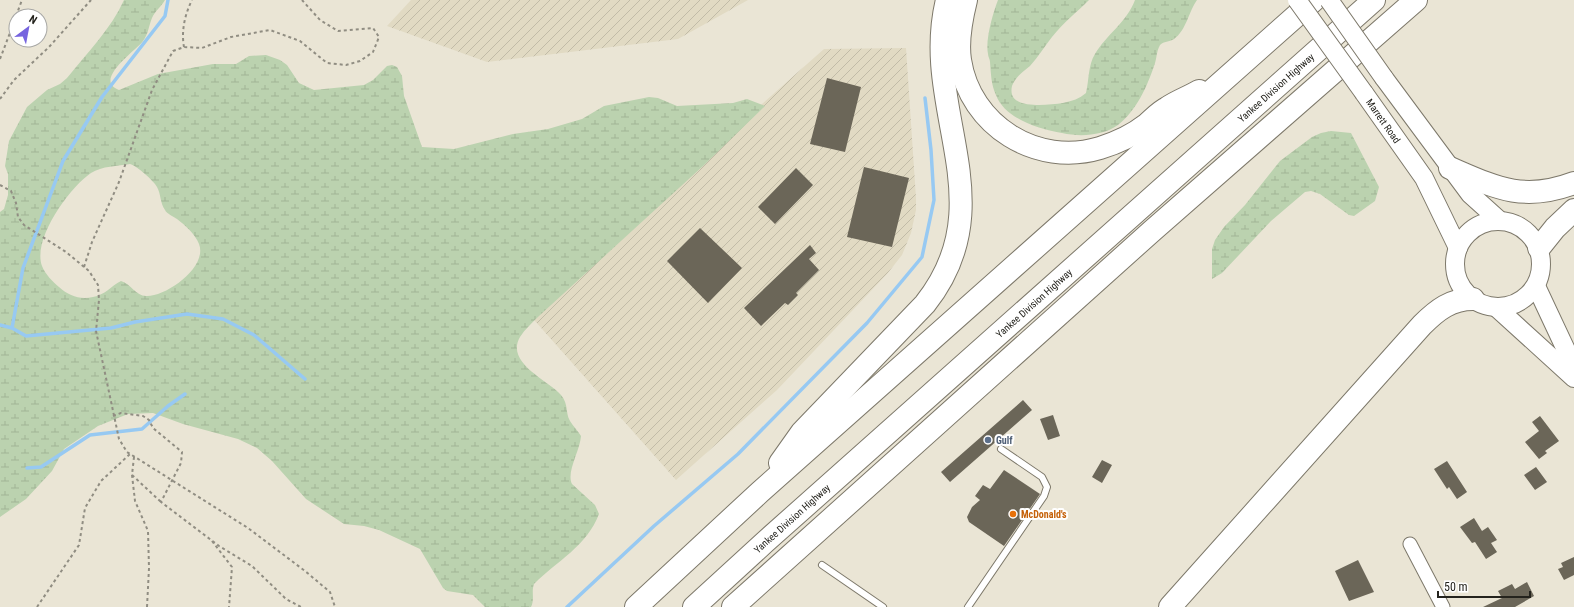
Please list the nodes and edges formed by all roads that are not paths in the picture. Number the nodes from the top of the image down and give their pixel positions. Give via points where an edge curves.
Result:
1 (947, 0) edge
2 (966, 0) edge
3 (1297, 0) edge
4 (1314, 0) edge
5 (1329, 0) edge
6 (1374, 0) edge
7 (1416, 0) edge
8 (1227, 77) junction
9 (1450, 168) junction
10 (1574, 183) edge
11 (1574, 210) edge
12 (1500, 221) junction
13 (1458, 248) junction
14 (1539, 248) junction
15 (1536, 286) junction
16 (1473, 300) junction
17 (1498, 308) junction
18 (1574, 367) edge
19 (1574, 378) edge
20 (1001, 449) dead end
21 (760, 492) junction
22 (1410, 544) dead end
23 (822, 565) dead end
24 (636, 607) edge
25 (694, 607) edge
26 (733, 607) edge
27 (883, 607) edge
28 (968, 607) edge
29 (1170, 607) edge
30 (1443, 607) edge

1 - 21 highway via 941,34 941,58 960,176 962,206 952,258 940,284 925,304 802,432
2 - 8 highway via 960,26 959,52 962,71 970,92 981,111 997,127 1023,144 1041,150 1079,152 1108,145 1139,130 1166,108
3 - 13 main road, Marrett Road, bridge via 1424,178
4 - 8 highway
5 - 9 main road, bridge
6 - 25 highway, Yankee Division Highway
7 - 26 highway via 1152,231
8 - 21 highway
9 - 10 highway via 1487,184 1520,192 1540,193
9 - 12 main road via 1470,194
11 - 14 highway
12 - 13 main road via 1476,227 1463,238
12 - 14 main road via 1516,224 1524,229
13 - 16 main road via 1455,262 1458,279
14 - 15 main road via 1542,271
15 - 17 main road via 1520,302
15 - 18 main road
16 - 17 main road
16 - 29 highway via 1463,299 1447,304 1422,325
17 - 19 main road
20 - 28 lane via 1042,477 1047,488
21 - 24 highway
22 - 30 street
23 - 27 lane

